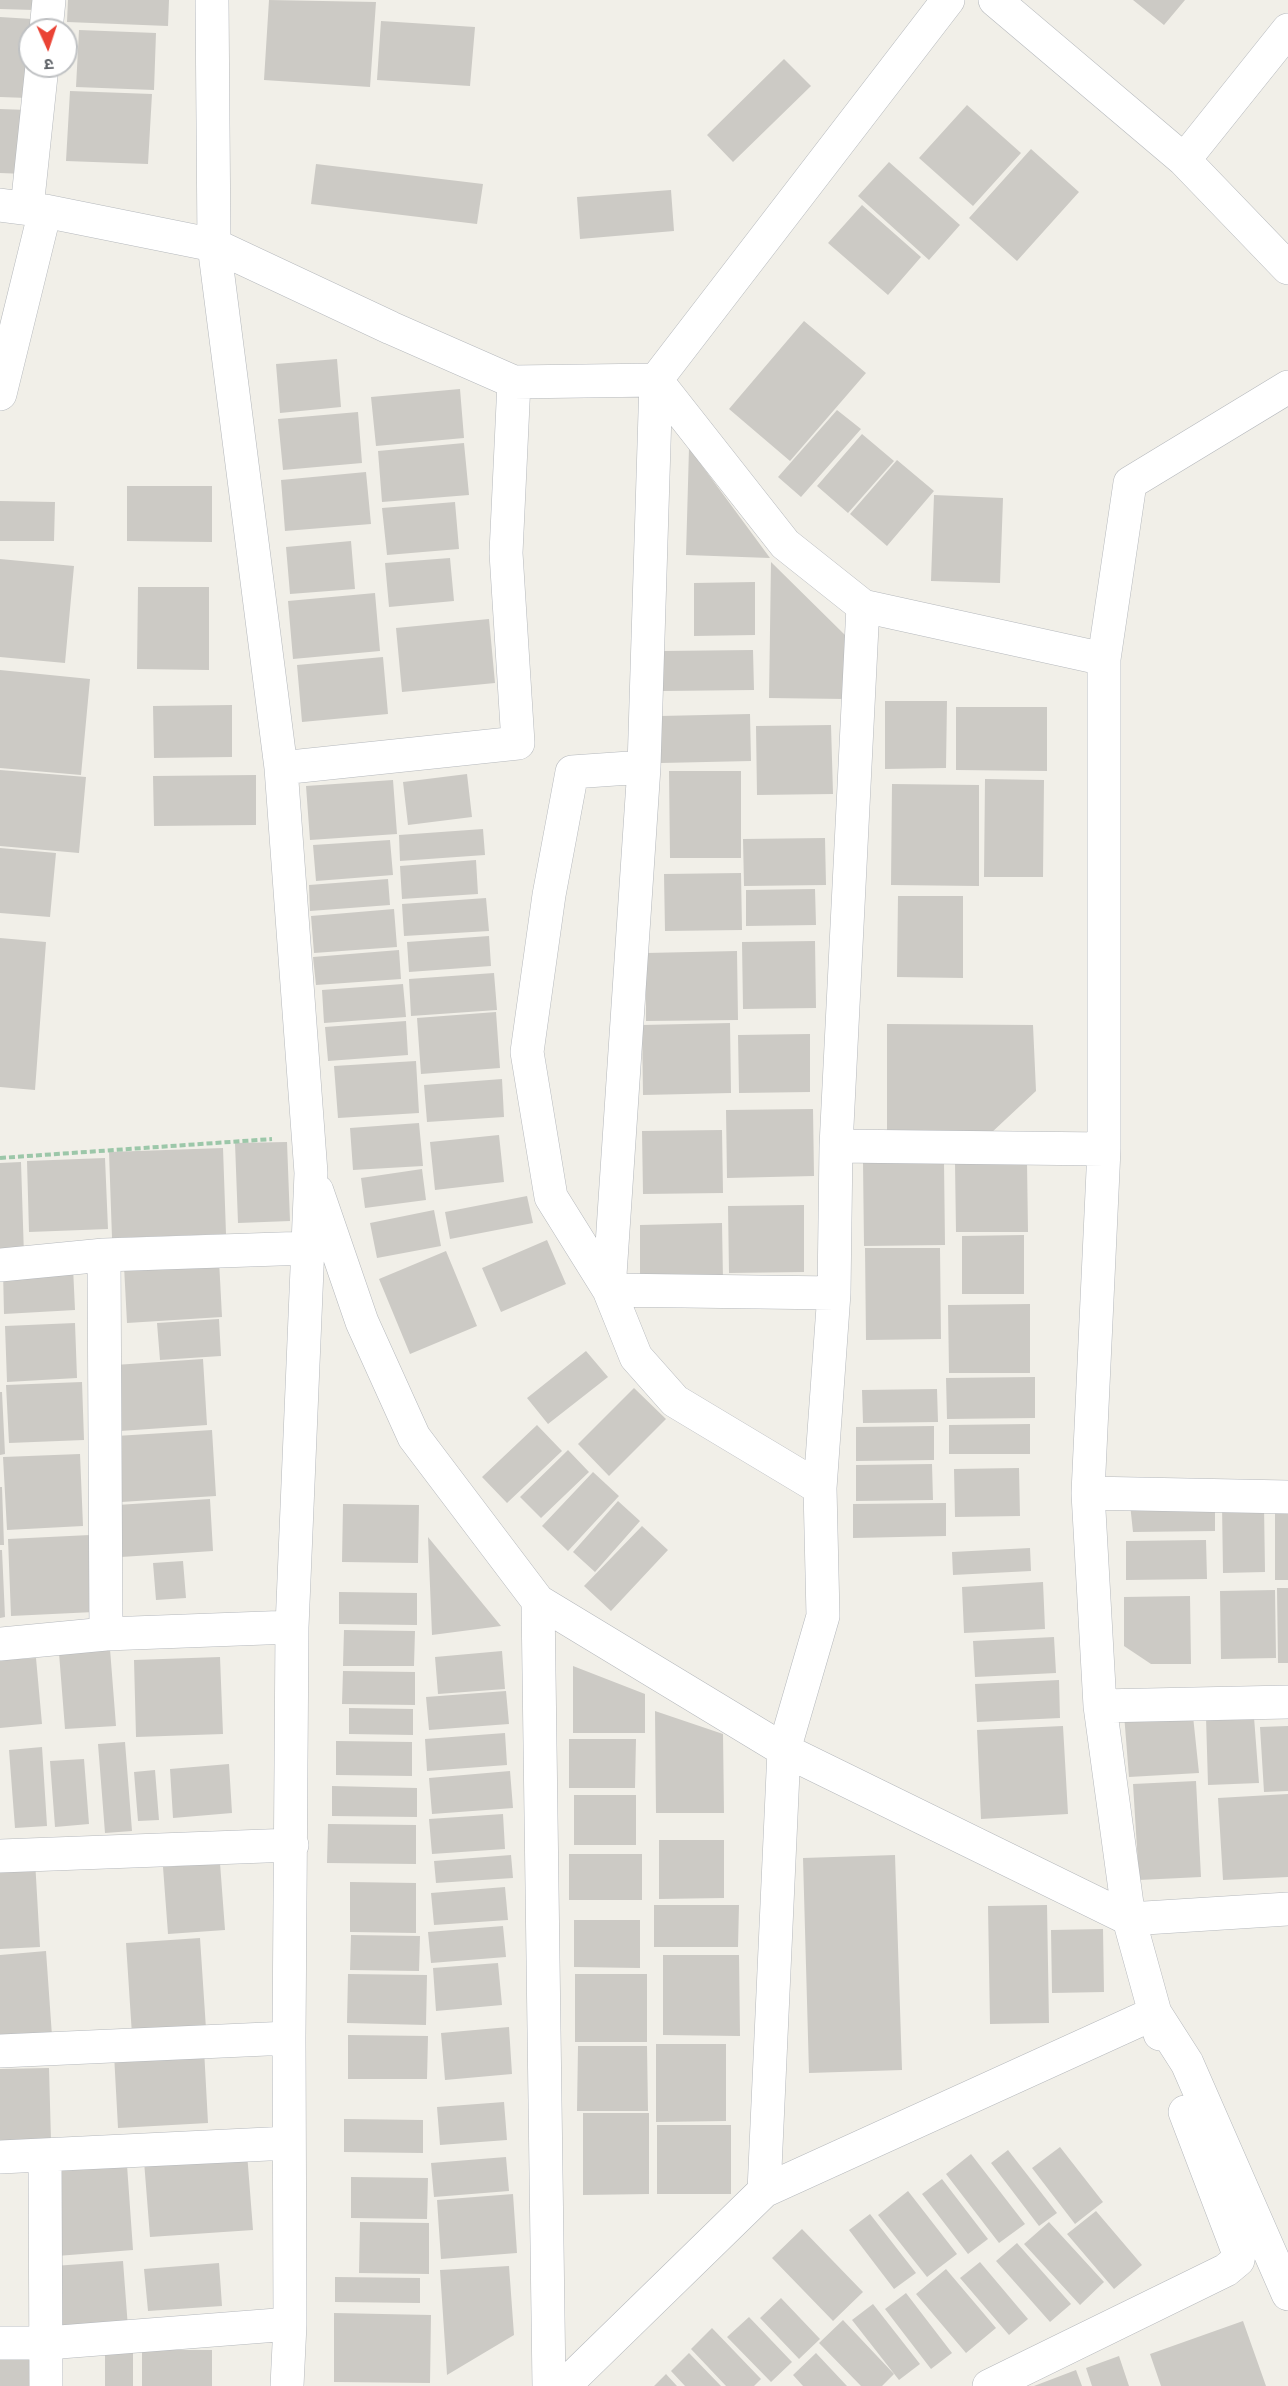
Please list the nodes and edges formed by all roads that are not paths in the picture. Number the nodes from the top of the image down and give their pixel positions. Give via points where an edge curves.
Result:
1 (49, 0) edge
2 (212, 0) edge
3 (948, 0) edge
4 (1005, 3) edge
5 (47, 18) edge
6 (1288, 30) edge
7 (40, 78) edge
8 (1184, 160) junction
9 (24, 208) edge
10 (214, 245) junction
11 (1288, 268) edge
12 (656, 380) junction
13 (514, 382) junction
14 (1288, 387) edge
15 (0, 394) edge
16 (862, 606) junction
17 (1104, 659) junction
18 (644, 767) junction
19 (280, 768) junction
20 (836, 1146) junction
21 (1104, 1149) junction
22 (311, 1173) junction
23 (308, 1248) junction
24 (104, 1255) junction
25 (0, 1265) edge
26 (609, 1290) junction
27 (834, 1293) junction
28 (820, 1488) junction
29 (1088, 1493) junction
30 (1288, 1497) edge
31 (538, 1601) junction
32 (292, 1627) junction
33 (106, 1634) junction
34 (0, 1644) edge
35 (1288, 1702) edge
36 (1100, 1706) junction
37 (784, 1750) junction
38 (292, 1845) junction
39 (0, 1856) edge
40 (1288, 1909) edge
41 (1129, 1920) junction
42 (1155, 2013) junction
43 (289, 2038) junction
44 (0, 2051) edge
45 (289, 2143) junction
46 (45, 2155) junction
47 (0, 2157) edge
48 (764, 2191) junction
49 (1288, 2294) edge
50 (290, 2324) junction
51 (0, 2343) edge
52 (47, 2343) junction
53 (46, 2386) edge
54 (287, 2386) edge
55 (549, 2386) edge
56 (564, 2386) edge
57 (989, 2386) edge

1 - 5 street
2 - 10 street
3 - 12 street
4 - 8 street
6 - 8 street
7 - 9 street
8 - 11 street
9 - 10 street
9 - 15 street
10 - 13 street
10 - 19 street
12 - 13 street
12 - 16 street via 785,544
12 - 18 street
13 - 19 street via 506,553 518,743
14 - 17 street via 1130,483
16 - 17 street
16 - 20 street
17 - 21 street
18 - 26 street
18 - 26 street via 572,772 549,895 527,1052 551,1197
19 - 22 street
20 - 21 street
20 - 27 street
21 - 29 street
22 - 23 street
22 - 31 street via 362,1322 414,1437
23 - 24 street
23 - 32 street
24 - 25 street
24 - 33 street
26 - 27 street
26 - 28 street via 636,1357 675,1401
27 - 28 street
28 - 37 street via 823,1616
29 - 30 street
29 - 36 street
31 - 37 street
31 - 55 street
32 - 33 street
32 - 38 street
33 - 34 street
35 - 36 street
36 - 41 street
37 - 41 street
37 - 48 street
38 - 39 street
38 - 43 street
40 - 41 street
41 - 42 street
42 - 48 street
42 - 49 street via 1187,2063
42 - 57 street via 1167,2064 1239,2253 1238,2260 1226,2270
43 - 44 street
43 - 45 street
45 - 46 street
45 - 50 street
46 - 47 street
46 - 52 street
48 - 56 street
50 - 52 street
50 - 54 street
51 - 52 street
52 - 53 street

